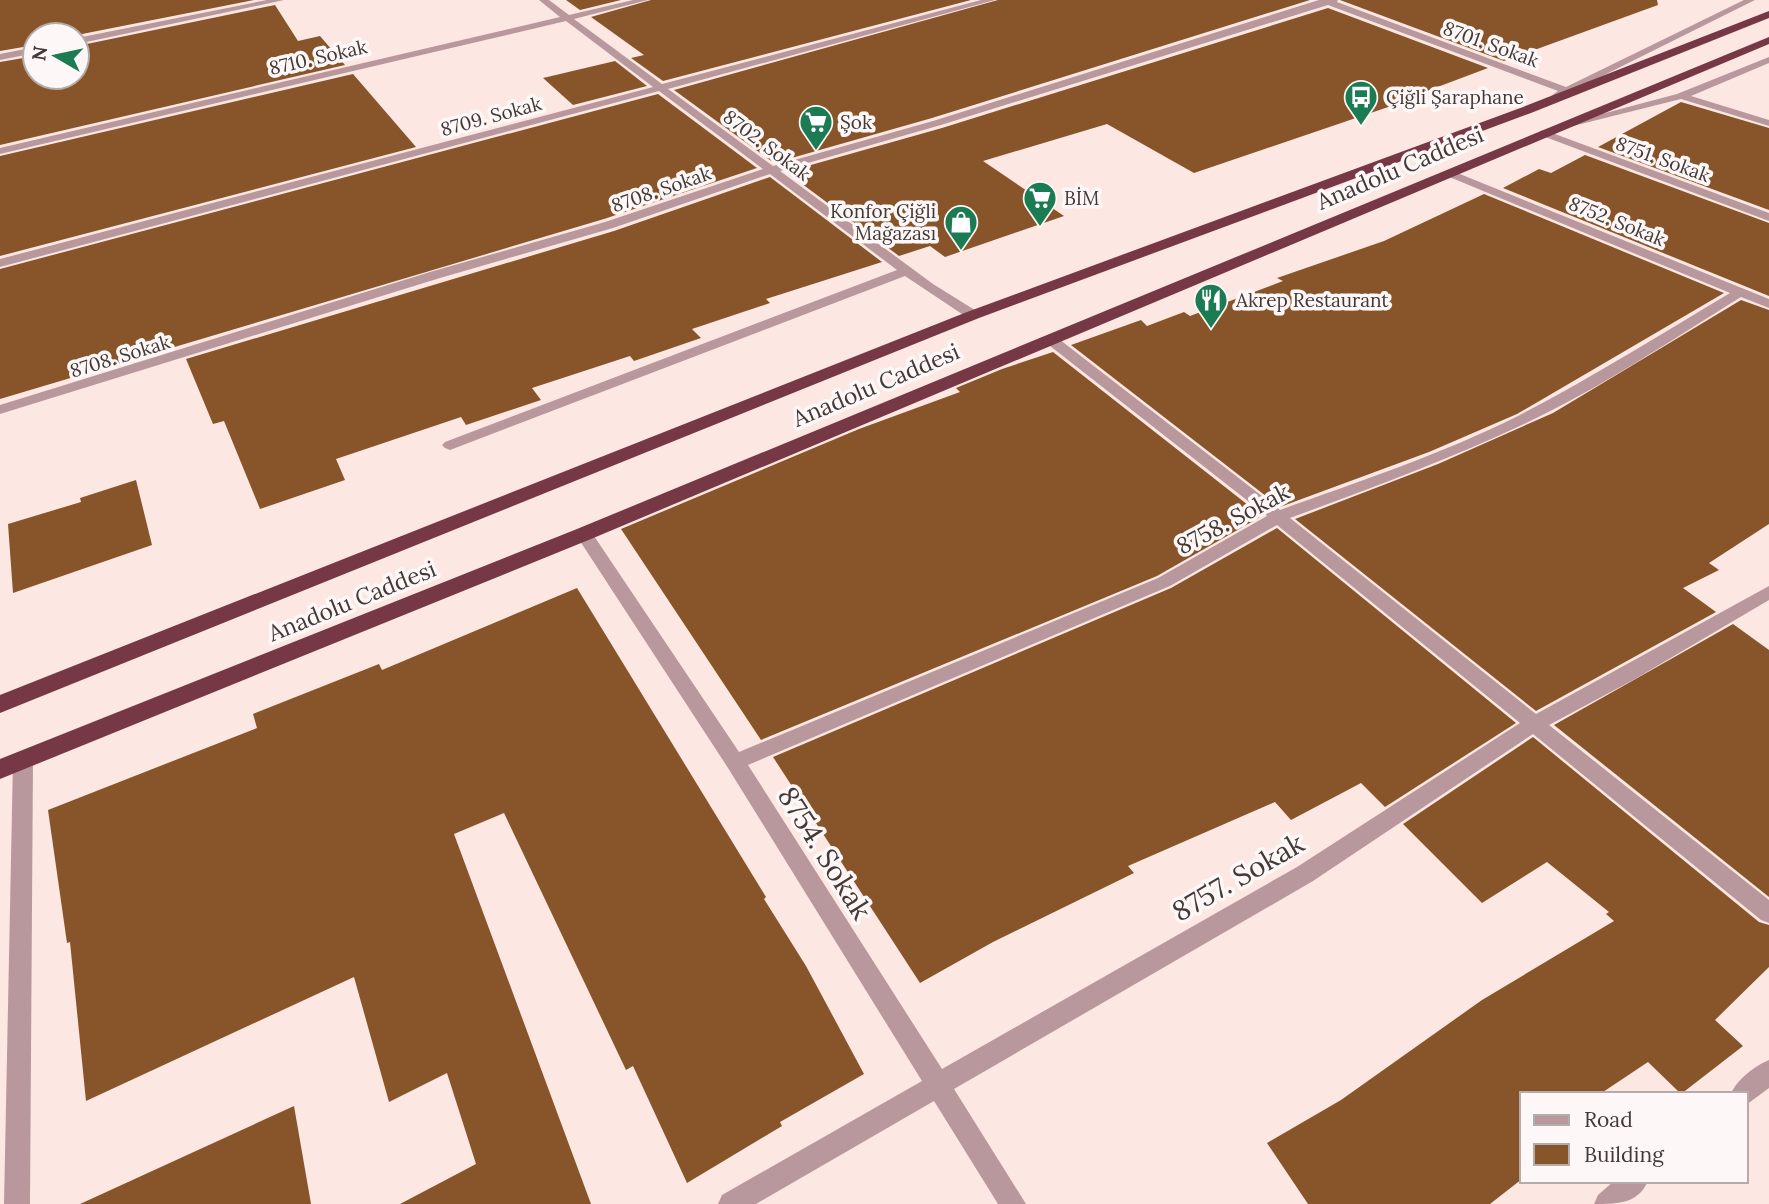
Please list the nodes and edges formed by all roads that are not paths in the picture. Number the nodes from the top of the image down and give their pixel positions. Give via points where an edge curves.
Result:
1 (280, 0) edge
2 (543, 0) edge
3 (644, 0) edge
4 (991, 0) edge
5 (1751, 0) edge
6 (1328, 1) edge
7 (1769, 14) edge
8 (565, 16) junction
9 (91, 38) edge
10 (1769, 40) edge
11 (21, 53) edge
12 (0, 57) edge
13 (1767, 63) edge
14 (663, 89) junction
15 (1567, 91) junction
16 (1681, 96) junction
17 (1527, 110) junction
18 (1769, 123) edge
19 (1565, 125) junction
20 (1544, 133) junction
21 (0, 150) edge
22 (771, 170) junction
23 (1451, 174) junction
24 (1769, 217) edge
25 (0, 263) edge
26 (907, 271) junction
27 (1740, 292) junction
28 (1769, 304) edge
29 (973, 314) junction
30 (1050, 339) junction
31 (0, 410) edge
32 (450, 445) dead end
33 (1278, 517) junction
34 (584, 534) junction
35 (1769, 592) edge
36 (0, 704) edge
37 (1535, 723) junction
38 (23, 760) junction
39 (735, 762) junction
40 (0, 769) edge
41 (1769, 913) edge
42 (1769, 1072) edge
43 (938, 1084) junction
44 (1745, 1092) edge
45 (1633, 1183) edge
46 (17, 1204) edge
47 (731, 1204) edge
48 (1013, 1204) edge
49 (1607, 1204) edge

1 - 9 street
2 - 8 street, 8702. Sokak
3 - 8 street, 8710. Sokak
4 - 14 street, 8709. Sokak
5 - 15 street
6 - 15 street, 8701. Sokak
6 - 22 street, 8708. Sokak
7 - 17 highway, Anadolu Caddesi
8 - 14 street, 8702. Sokak
8 - 21 street, 8710. Sokak
10 - 19 highway, Anadolu Caddesi
11 - 12 street
13 - 16 street
14 - 22 street, 8702. Sokak
14 - 25 street, 8709. Sokak
15 - 17 street
16 - 18 street
16 - 19 street
17 - 29 highway, Anadolu Caddesi
19 - 20 highway, Anadolu Caddesi
20 - 23 highway, Anadolu Caddesi
20 - 24 street, 8751. Sokak
22 - 26 street, 8702. Sokak
22 - 31 street, 8708. Sokak via 609,225
23 - 27 street, 8752. Sokak
23 - 30 highway, Anadolu Caddesi
26 - 29 street, 8702. Sokak
26 - 32 street
27 - 28 street, 8752. Sokak
27 - 33 street, 8758. Sokak via 1521,420 1418,465
29 - 36 highway, Anadolu Caddesi
30 - 33 street
30 - 34 highway, Anadolu Caddesi
33 - 37 street
33 - 39 street, 8758. Sokak via 1164,582
34 - 38 highway, Anadolu Caddesi
34 - 39 street, 8754. Sokak
35 - 37 street, 8757. Sokak
37 - 41 street
37 - 43 street, 8757. Sokak via 1305,874
38 - 40 highway, Anadolu Caddesi
38 - 46 street
39 - 43 street, 8754. Sokak
42 - 44 street
43 - 47 street, 8757. Sokak
43 - 48 street, 8754. Sokak
45 - 49 street

